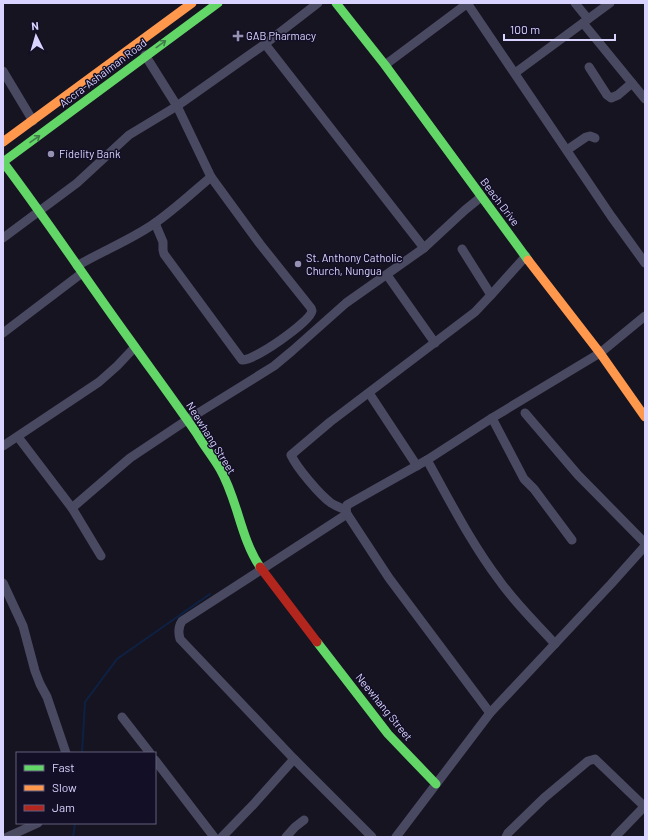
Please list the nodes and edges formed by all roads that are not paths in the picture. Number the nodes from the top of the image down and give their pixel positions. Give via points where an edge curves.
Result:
1 (192, 3) edge
2 (218, 3) edge
3 (318, 3) edge
4 (336, 3) edge
5 (467, 3) edge
6 (575, 3) edge
7 (610, 3) edge
8 (586, 21) junction
9 (265, 44) junction
10 (145, 55) junction
11 (385, 65) junction
12 (589, 67) dead end
13 (3, 71) edge
14 (515, 74) junction
15 (632, 83) junction
16 (645, 99) edge
17 (177, 106) junction
18 (33, 120) junction
19 (595, 138) dead end
20 (3, 142) edge
21 (567, 150) junction
22 (3, 162) edge
23 (211, 177) junction
24 (482, 197) junction
25 (40, 212) junction
26 (156, 223) junction
27 (3, 238) edge
28 (424, 248) junction
29 (462, 249) dead end
30 (526, 256) junction
31 (645, 264) edge
32 (79, 270) junction
33 (387, 275) junction
34 (491, 295) junction
35 (645, 316) edge
36 (3, 333) edge
37 (435, 343) junction
38 (135, 347) junction
39 (600, 352) junction
40 (369, 393) junction
41 (525, 413) dead end
42 (645, 417) edge
43 (492, 418) junction
44 (187, 420) junction
45 (18, 437) junction
46 (3, 446) edge
47 (427, 460) junction
48 (417, 466) junction
49 (72, 508) junction
50 (346, 512) junction
51 (572, 540) dead end
52 (645, 544) edge
53 (102, 556) dead end
54 (261, 569) junction
55 (3, 583) edge
56 (555, 644) junction
57 (490, 713) junction
58 (122, 717) dead end
59 (66, 752) edge
60 (149, 752) edge
61 (294, 759) junction
62 (156, 761) edge
63 (436, 784) junction
64 (645, 806) edge
65 (304, 820) dead end
66 (36, 824) edge
67 (398, 836) edge
68 (8, 837) edge
69 (214, 837) edge
70 (222, 837) edge
71 (286, 837) edge
72 (372, 837) edge
73 (506, 837) edge
74 (615, 837) edge

1 - 18 street, Accra-Ashaiman Road
10 -> 2 street, Accra-Ashaiman Road
3 - 9 street
4 - 11 street, Beach Drive
5 - 11 street
5 - 14 street
6 - 8 street
7 - 8 street
8 - 14 street
8 - 15 street
9 - 17 street
9 - 28 street
10 - 17 street
22 -> 10 street, Accra-Ashaiman Road
11 - 24 street, Beach Drive
12 - 15 street via 611,98
13 - 18 street
14 - 21 street
15 - 16 street
17 - 23 street
17 - 25 street via 129,135 77,183
18 - 20 street, Accra-Ashaiman Road
19 - 21 street via 586,137
21 - 31 street
22 - 25 street, Neewhang Street
23 - 26 street
23 - 26 street via 312,311 300,325 264,352 242,360 164,254 163,242
24 - 28 street
24 - 30 street, Beach Drive
25 - 27 street
25 - 32 street, Neewhang Street
26 - 32 street via 98,253
28 - 33 street
29 - 34 street
30 - 34 street
30 - 39 street, Beach Drive
32 - 36 street
32 - 38 street, Neewhang Street
33 - 37 street
33 - 44 street via 346,303 274,366
34 - 37 street
35 - 39 street
37 - 40 street
38 - 44 street, Neewhang Street
38 - 45 street via 99,382
39 - 42 street, Beach Drive
39 - 43 street
40 - 48 street
40 - 50 street via 291,454 302,472 330,502
41 - 52 street via 578,475
43 - 47 street
43 - 51 street via 524,479
44 - 49 street via 130,458
44 - 54 street, Neewhang Street via 221,470 237,509 245,539
45 - 46 street
45 - 49 street
47 - 48 street
47 - 56 street via 499,581
48 - 50 street via 350,502
49 - 53 street
50 - 54 street
50 - 57 street via 389,578
52 - 56 street
54 - 61 street via 182,621 178,632 180,639
54 - 63 street, Neewhang Street via 388,734
55 - 59 street via 23,626 35,671 47,697
56 - 57 street
57 - 63 street
58 - 60 street
61 - 70 street
61 - 72 street
62 - 69 street
63 - 67 street
64 - 73 street via 592,759 544,798
64 - 74 street
65 - 71 street
66 - 68 street

